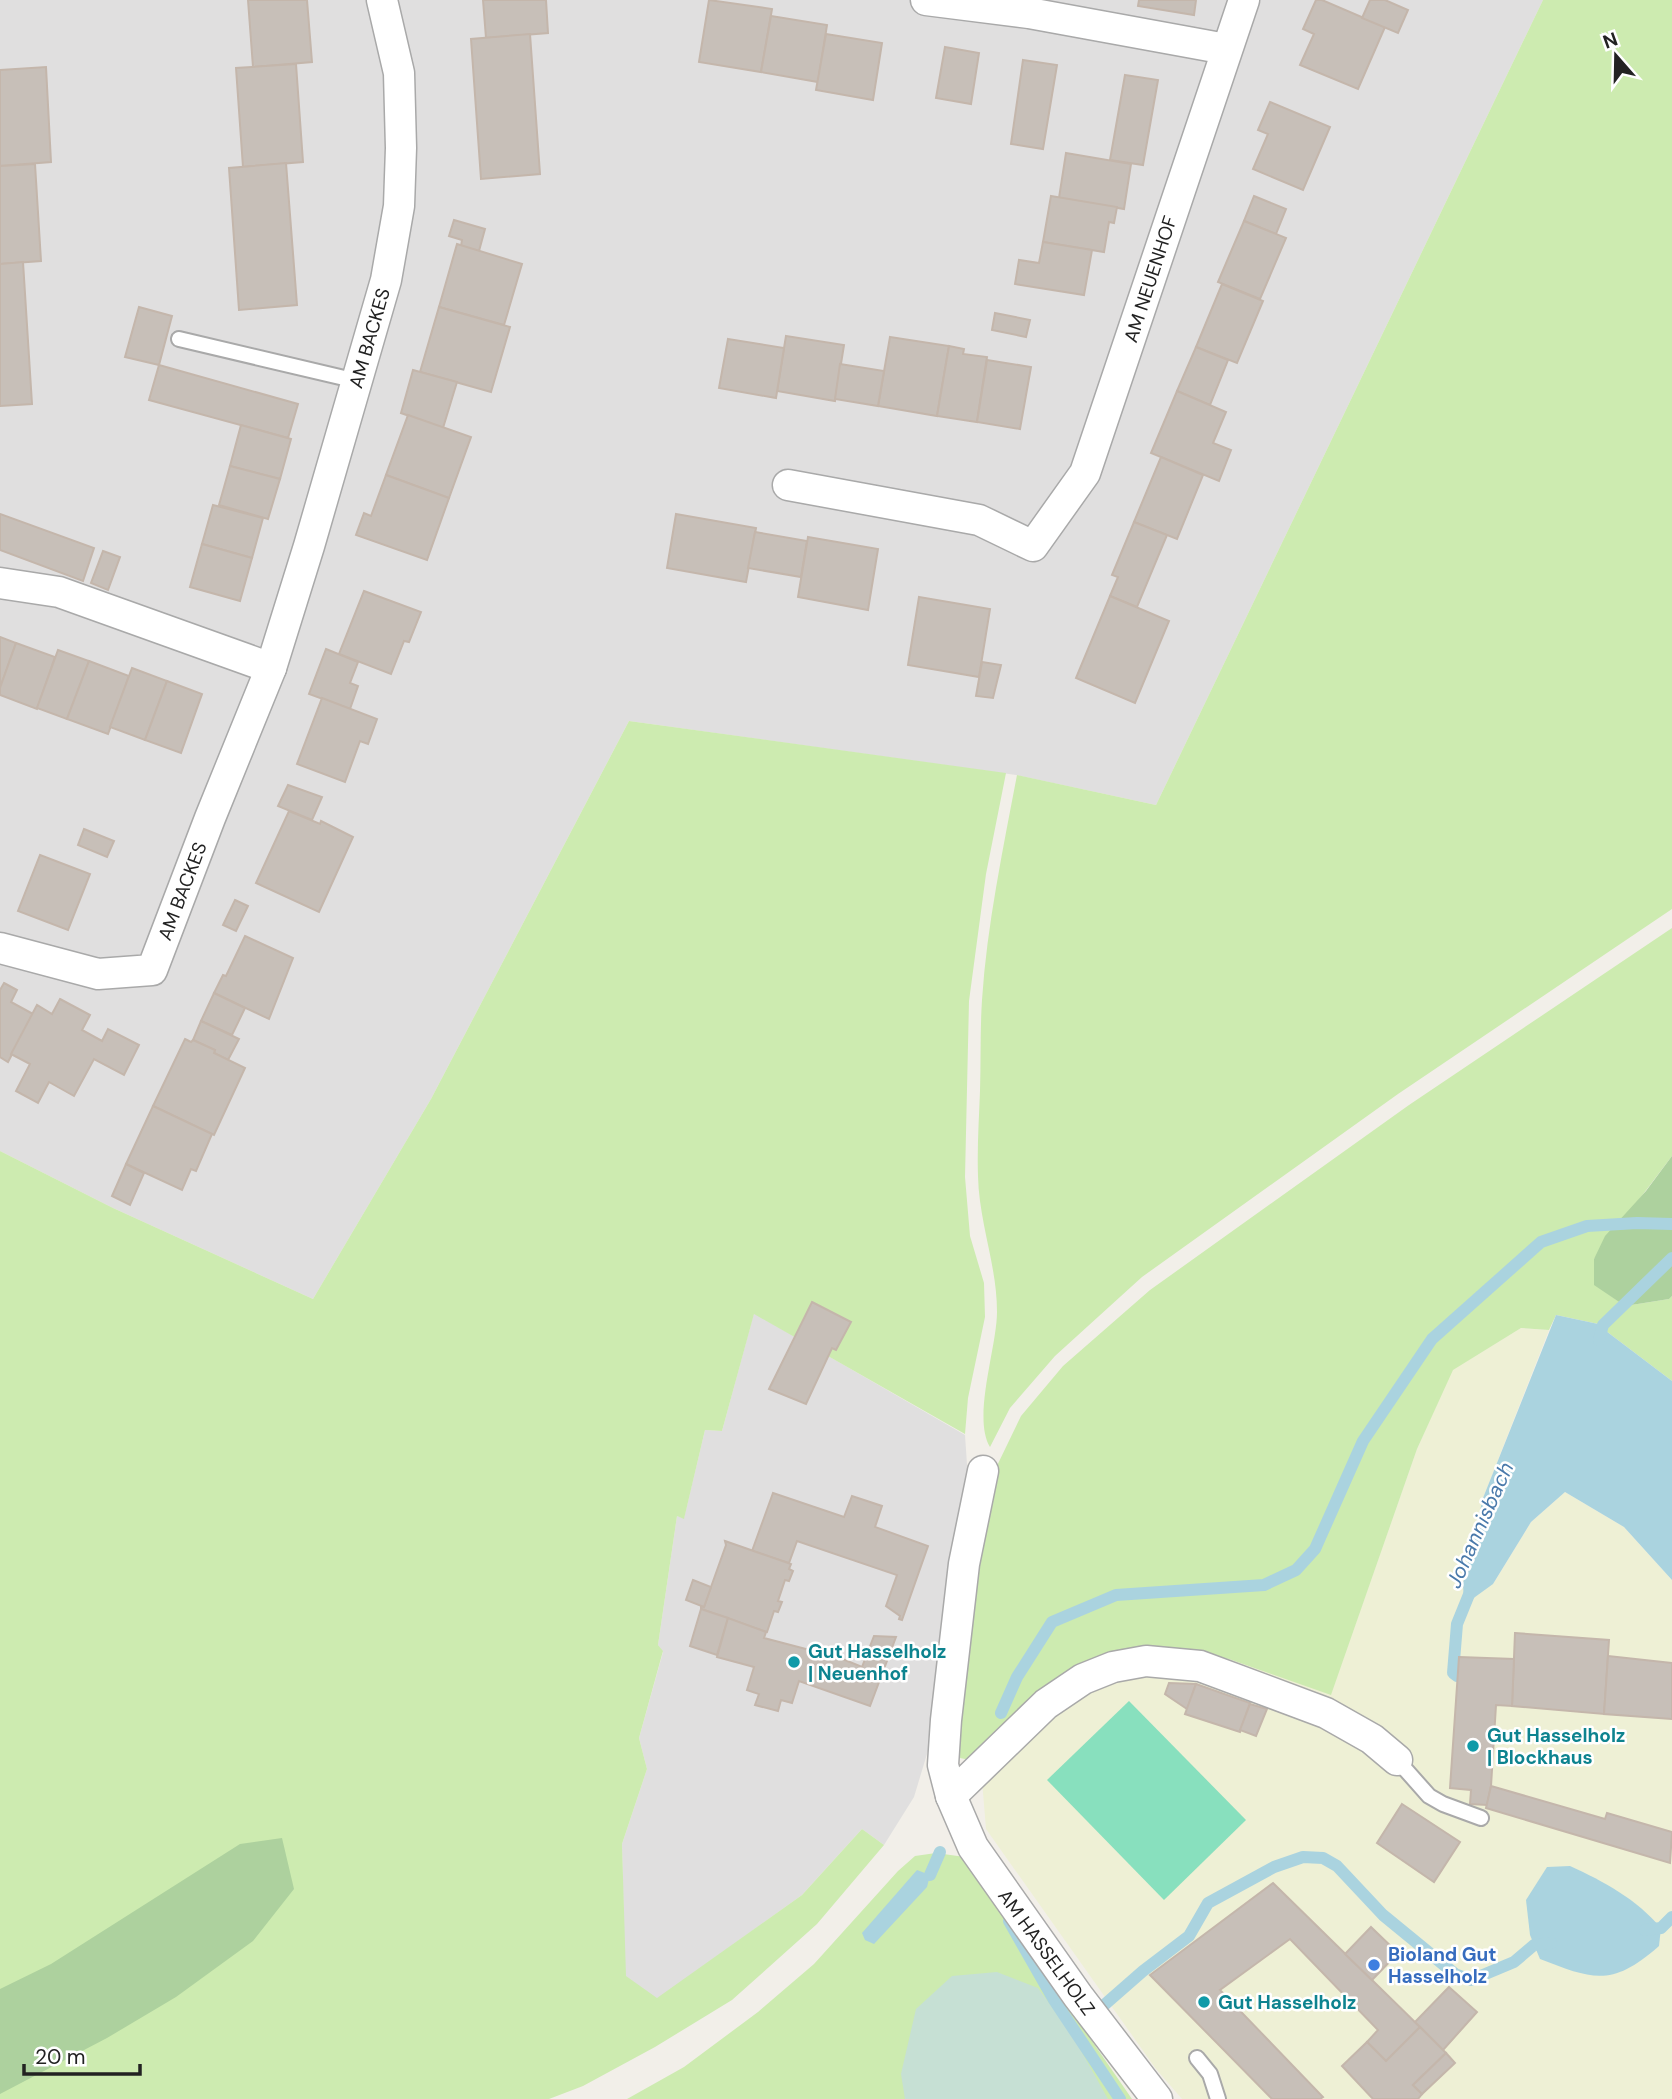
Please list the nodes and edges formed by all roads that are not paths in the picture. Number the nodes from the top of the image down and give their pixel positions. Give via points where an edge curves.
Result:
1 (382, 0) edge
2 (926, 0) edge
3 (1244, 0) edge
4 (1226, 49) junction
5 (179, 339) dead end
6 (357, 381) junction
7 (788, 485) dead end
8 (0, 583) edge
9 (271, 667) junction
10 (0, 948) edge
11 (983, 1471) dead end
12 (1397, 1760) joint
13 (951, 1796) junction
14 (1481, 1818) dead end
15 (1197, 2058) dead end
16 (1157, 2099) edge
17 (1219, 2099) edge

1 - 6 street, AM BACKES via 399,73 399,206 386,280
2 - 4 street via 1029,13
3 - 4 street, AM NEUENHOF
4 - 7 street, AM NEUENHOF via 1085,474 1033,546 979,520
5 - 6 lane
6 - 9 street, AM BACKES
8 - 9 street via 59,592
9 - 10 street, AM BACKES via 152,970 98,974
11 - 13 street, AM HASSELHOLZ via 964,1564 946,1720 943,1765
12 - 13 street via 1373,1739 1326,1713 1200,1666 1146,1661 1113,1667 1073,1685 1046,1704
12 - 14 lane via 1429,1796
13 - 16 street, AM HASSELHOLZ via 973,1847
15 - 17 lane via 1210,2074

